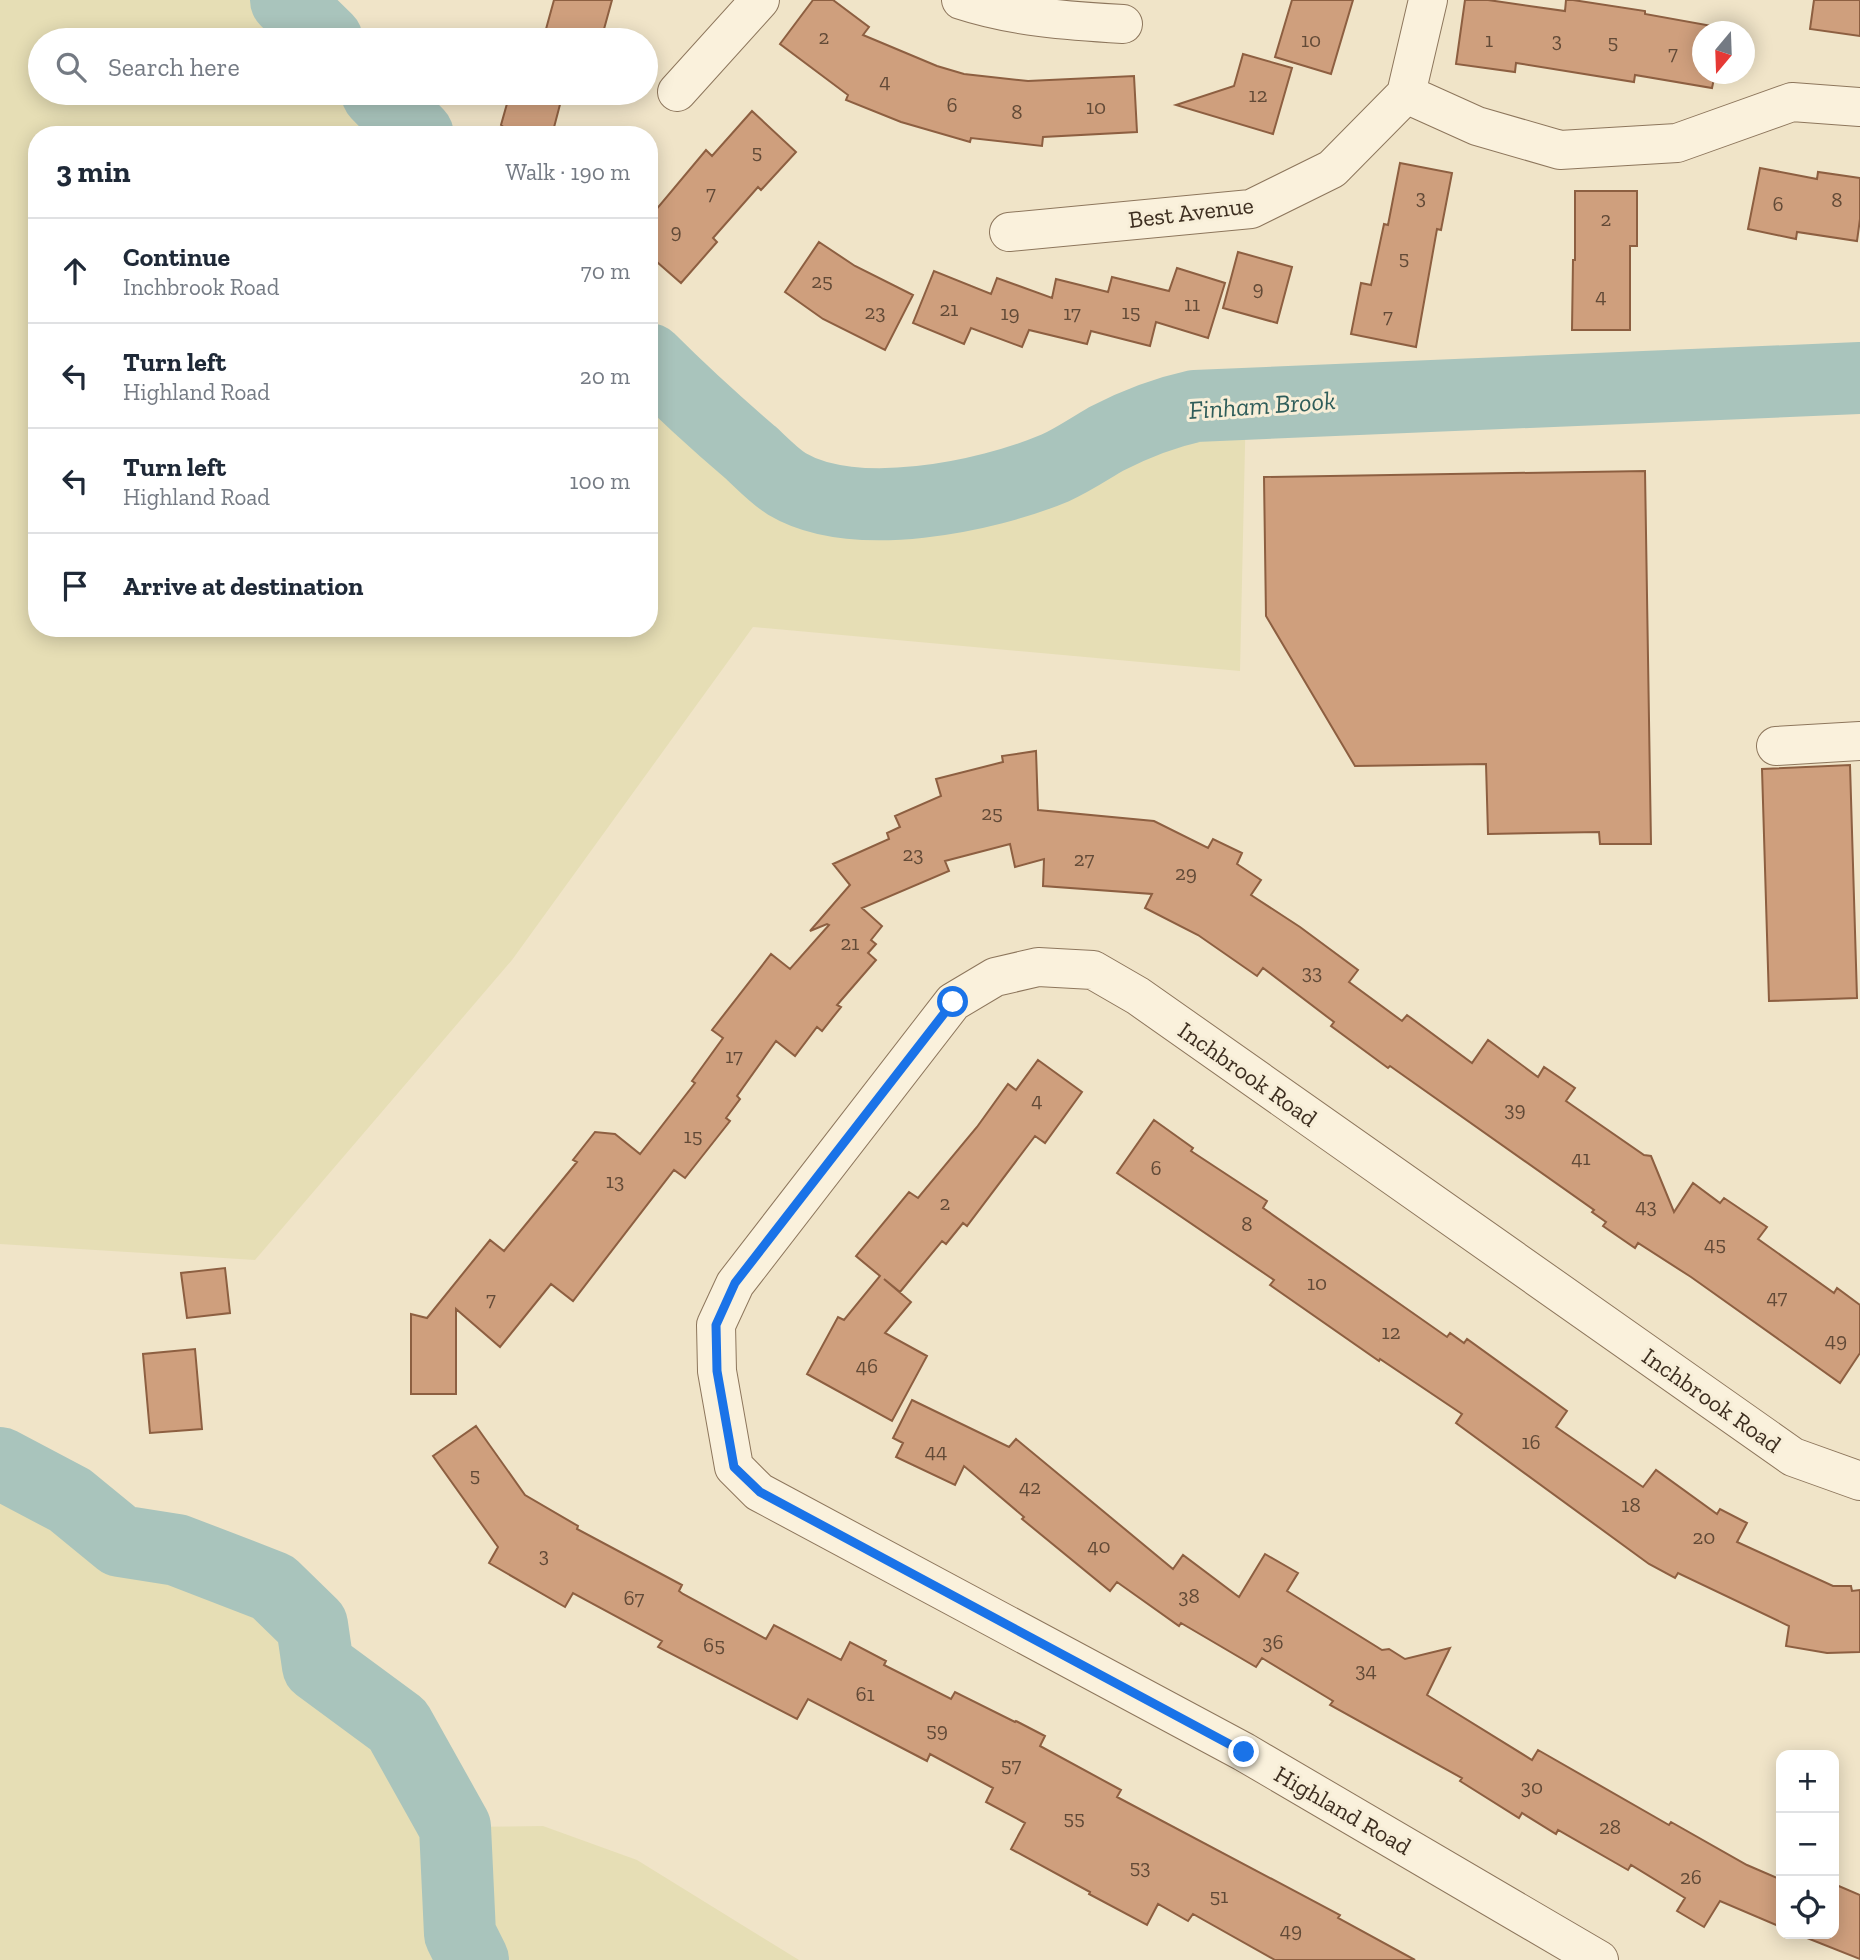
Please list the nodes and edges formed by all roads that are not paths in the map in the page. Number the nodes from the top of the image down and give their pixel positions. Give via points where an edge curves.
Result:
1 (760, 0) edge
2 (961, 0) edge
3 (1428, 0) edge
4 (1122, 24) dead end
5 (677, 92) dead end
6 (1406, 94) junction
7 (1860, 107) edge
8 (1009, 232) dead end
9 (1860, 741) edge
10 (1776, 746) dead end
11 (716, 1325) joint
12 (1860, 1481) edge
13 (1599, 1960) edge

1 - 5 street
2 - 4 street via 1059,20
3 - 6 street
6 - 7 street via 1477,126 1560,149 1677,143 1792,102
6 - 8 street, Best Avenue via 1332,169 1251,209
9 - 10 street
11 - 12 street, Inchbrook Road via 735,1283 953,1002 995,977 1038,967 1093,970 1138,996 1793,1457
11 - 13 street, Highland Road via 717,1371 734,1467 760,1492 1244,1752

